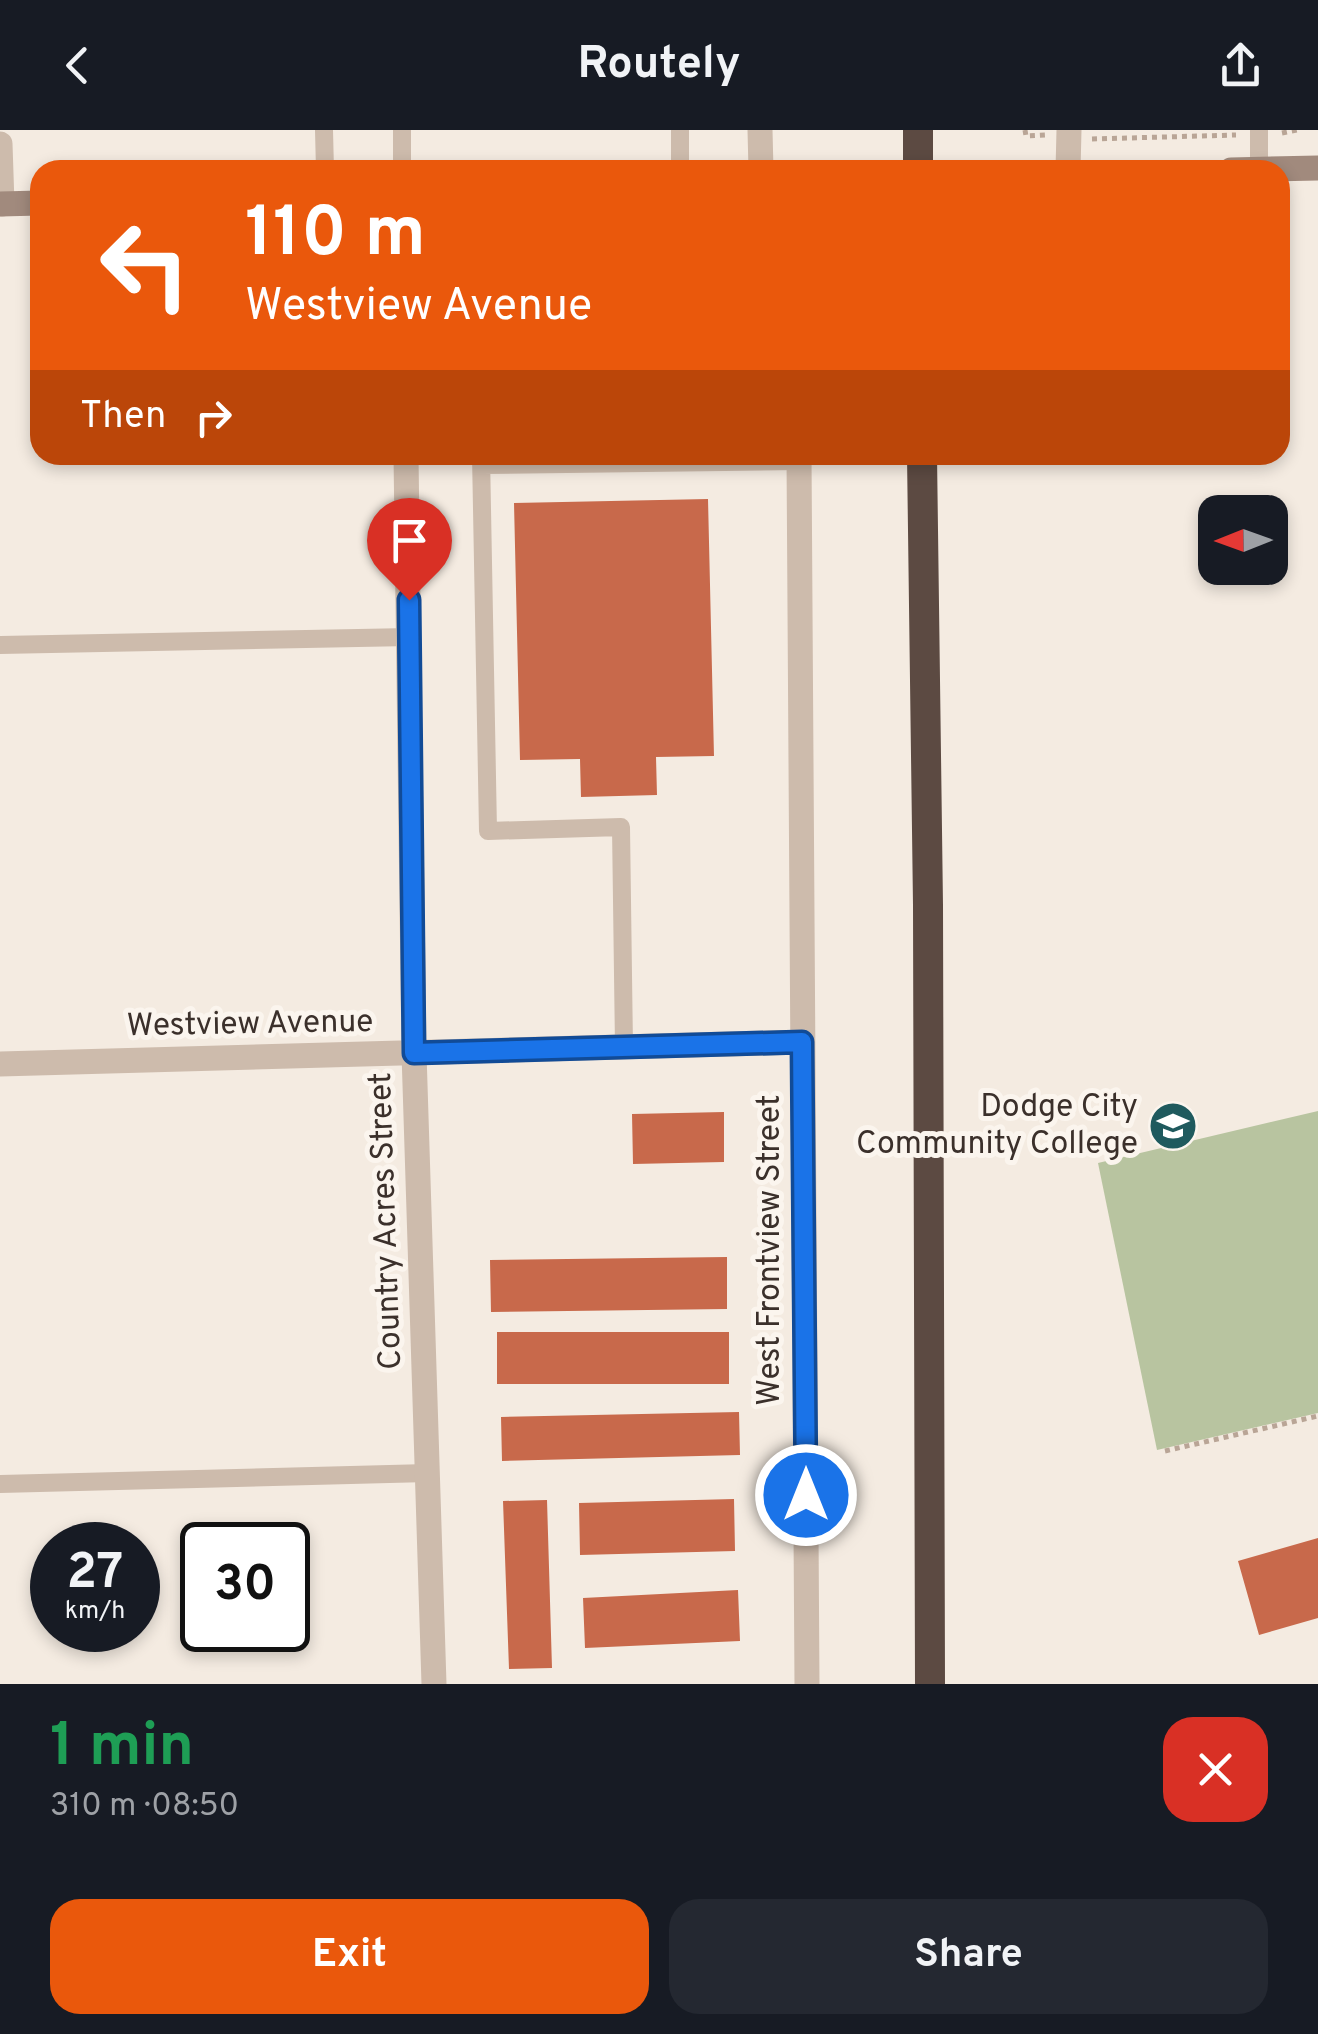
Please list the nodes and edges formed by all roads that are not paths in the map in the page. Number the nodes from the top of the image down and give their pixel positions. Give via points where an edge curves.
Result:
1 (324, 130) edge
2 (402, 130) edge
3 (680, 130) edge
4 (760, 130) edge
5 (918, 130) edge
6 (1259, 132) edge
7 (1069, 133) edge
8 (0, 144) edge
9 (324, 160) edge
10 (402, 160) edge
11 (680, 160) edge
12 (761, 160) edge
13 (918, 160) edge
14 (1068, 160) edge
15 (1259, 160) edge
16 (1318, 168) edge
17 (1290, 169) edge
18 (30, 203) edge
19 (1, 204) edge
20 (406, 465) edge
21 (482, 465) edge
22 (799, 465) edge
23 (922, 465) edge
24 (410, 637) junction
25 (0, 645) edge
26 (802, 1042) junction
27 (624, 1047) junction
28 (414, 1053) junction
29 (0, 1064) edge
30 (428, 1472) junction
31 (0, 1484) edge
32 (434, 1684) edge
33 (807, 1684) edge
34 (930, 1684) edge

1 - 9 lane
2 - 10 lane
3 - 11 lane
4 - 12 street
5 - 13 highway
6 - 15 lane
7 - 14 street
8 - 19 street
16 - 17 main road
18 - 19 main road
20 - 24 street, Country Acres Street
21 - 27 lane via 488,831 621,827
22 - 26 street, West Frontview Street
23 - 34 highway
24 - 25 lane
24 - 28 street, Country Acres Street
26 - 27 street, Westview Avenue
26 - 33 street, West Frontview Street
27 - 28 street, Westview Avenue
28 - 29 street, Westview Avenue
28 - 30 street, Country Acres Street
30 - 31 lane
30 - 32 street, Country Acres Street

